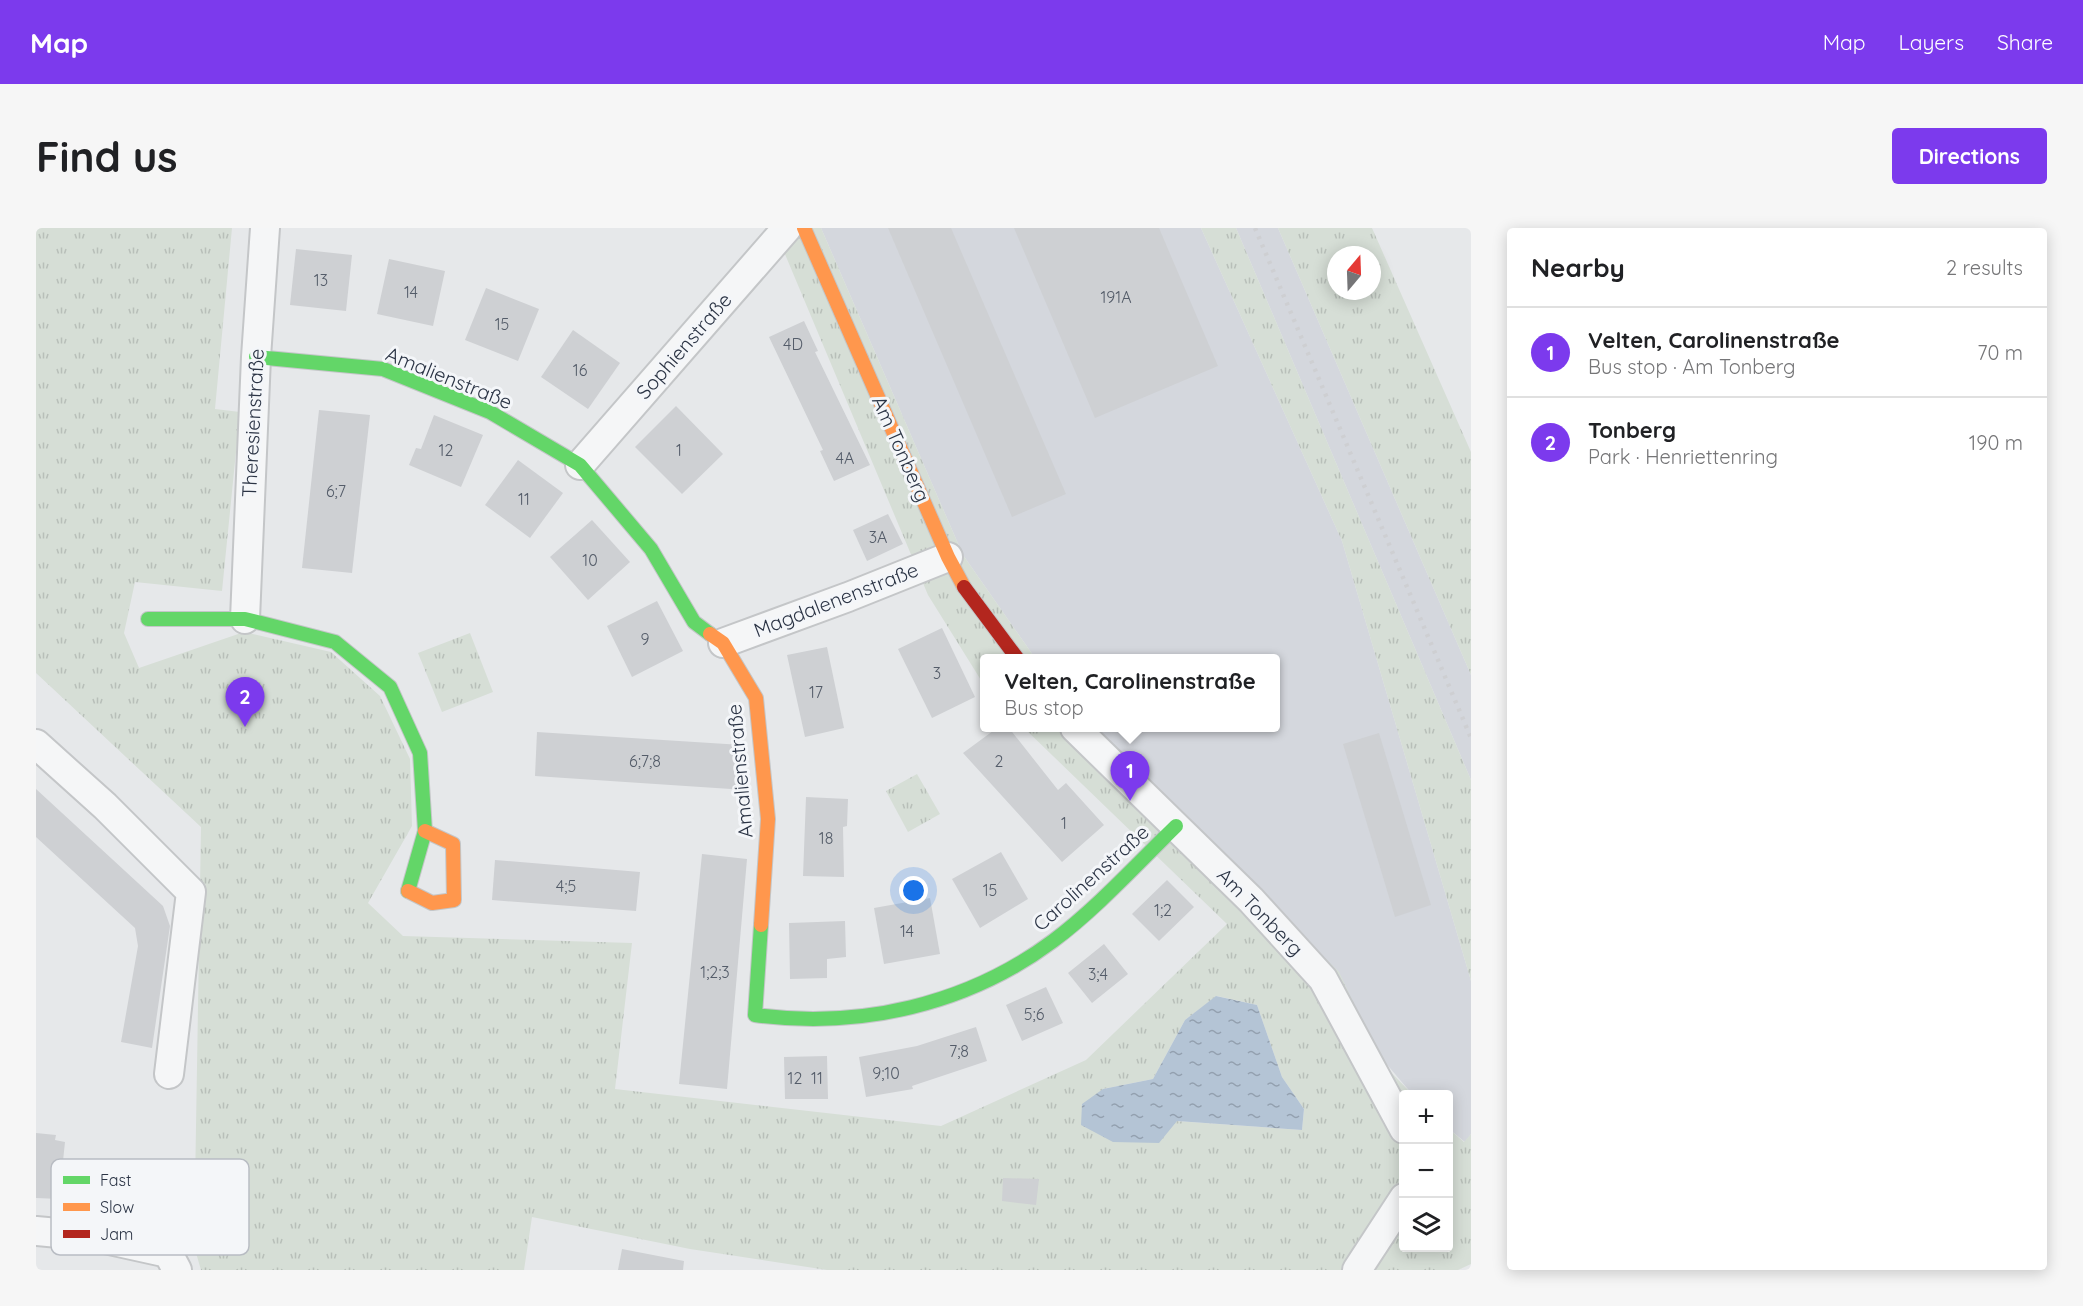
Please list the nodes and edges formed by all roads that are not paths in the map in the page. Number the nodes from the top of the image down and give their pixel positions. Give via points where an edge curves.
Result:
1 (265, 228) edge
2 (788, 228) edge
3 (804, 228) edge
4 (255, 357) junction
5 (580, 465) junction
6 (948, 557) junction
7 (148, 619) dead end
8 (245, 619) junction
9 (723, 643) junction
10 (1014, 654) edge
11 (1079, 732) edge
12 (36, 744) edge
13 (1176, 826) junction
14 (425, 831) junction
15 (755, 1015) joint
16 (169, 1074) dead end
17 (1399, 1120) edge
18 (1399, 1206) edge
19 (36, 1231) edge
20 (51, 1233) edge
21 (169, 1255) edge
22 (177, 1270) edge
23 (1357, 1270) edge

1 - 4 street, Theresienstraße
2 - 5 street, Sophienstraße
3 - 6 street, Am Tonberg
4 - 5 street, Amalienstraße via 383,369 490,412
4 - 8 street, Theresienstraße
5 - 9 street, Amalienstraße via 651,549 694,622
6 - 9 street, Magdalenenstraße
6 - 10 street, Am Tonberg via 964,587
7 - 8 street
8 - 14 street via 335,642 390,687 420,753
9 - 15 street, Amalienstraße via 756,698 768,819
11 - 13 street, Am Tonberg
12 - 16 street via 191,892
13 - 15 street, Carolinenstraße via 1051,943 992,979 935,1002 863,1019 785,1021
13 - 17 street, Am Tonberg via 1323,979
14 - 14 street via 453,844 454,900 432,903 408,892
18 - 23 street
19 - 20 street
21 - 22 street

